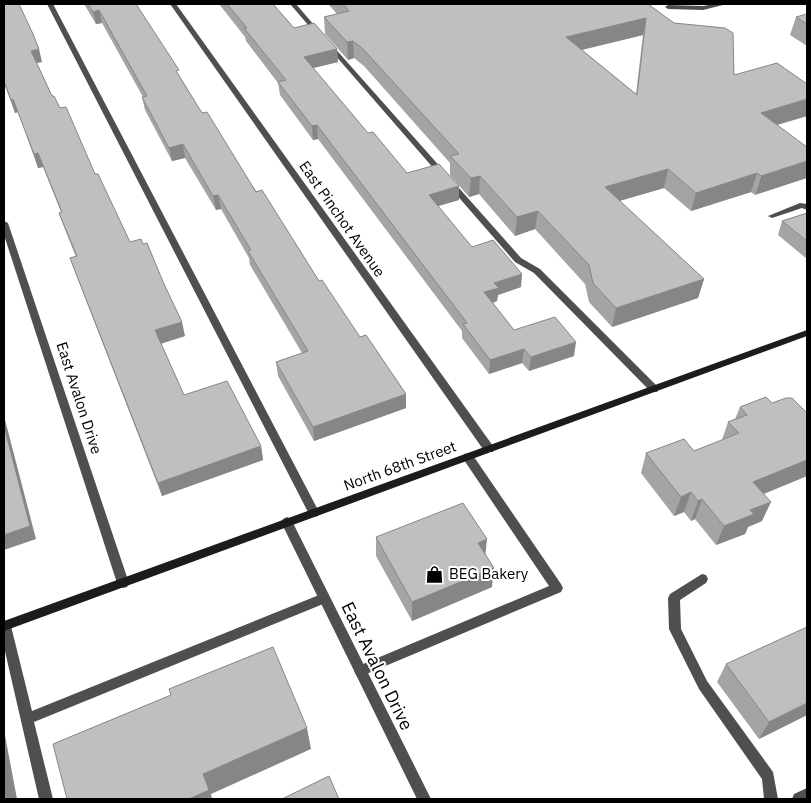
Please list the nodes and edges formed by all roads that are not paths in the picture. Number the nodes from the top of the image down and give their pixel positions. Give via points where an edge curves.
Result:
1 (50, 4) edge
2 (173, 4) edge
3 (293, 4) edge
4 (724, 4) edge
5 (668, 7) dead end
6 (807, 208) edge
7 (772, 216) dead end
8 (4, 223) edge
9 (807, 334) edge
10 (654, 389) junction
11 (489, 449) junction
12 (468, 457) junction
13 (314, 513) junction
14 (287, 522) junction
15 (702, 579) dead end
16 (123, 583) junction
17 (324, 598) junction
18 (4, 626) edge
19 (360, 671) junction
20 (27, 719) junction
21 (807, 795) edge
22 (46, 799) edge
23 (424, 799) edge
24 (771, 799) edge
25 (799, 799) edge

1 - 13 street
2 - 11 street, East Pinchot Avenue
3 - 10 street via 518,260 537,271
4 - 5 street via 703,8
6 - 7 street via 803,205
8 - 16 street, East Avalon Drive
9 - 10 main road, North 68th Street
10 - 11 main road, North 68th Street
11 - 12 main road, North 68th Street
12 - 13 main road, North 68th Street
12 - 19 street via 557,588
13 - 14 main road, North 68th Street
14 - 16 main road, North 68th Street
14 - 17 street, East Avalon Drive
15 - 24 street via 674,598 676,630 703,685 768,777
16 - 18 main road, North 68th Street
17 - 19 street, East Avalon Drive
17 - 20 street
18 - 20 street
19 - 23 street, East Avalon Drive
20 - 22 street
21 - 25 street

